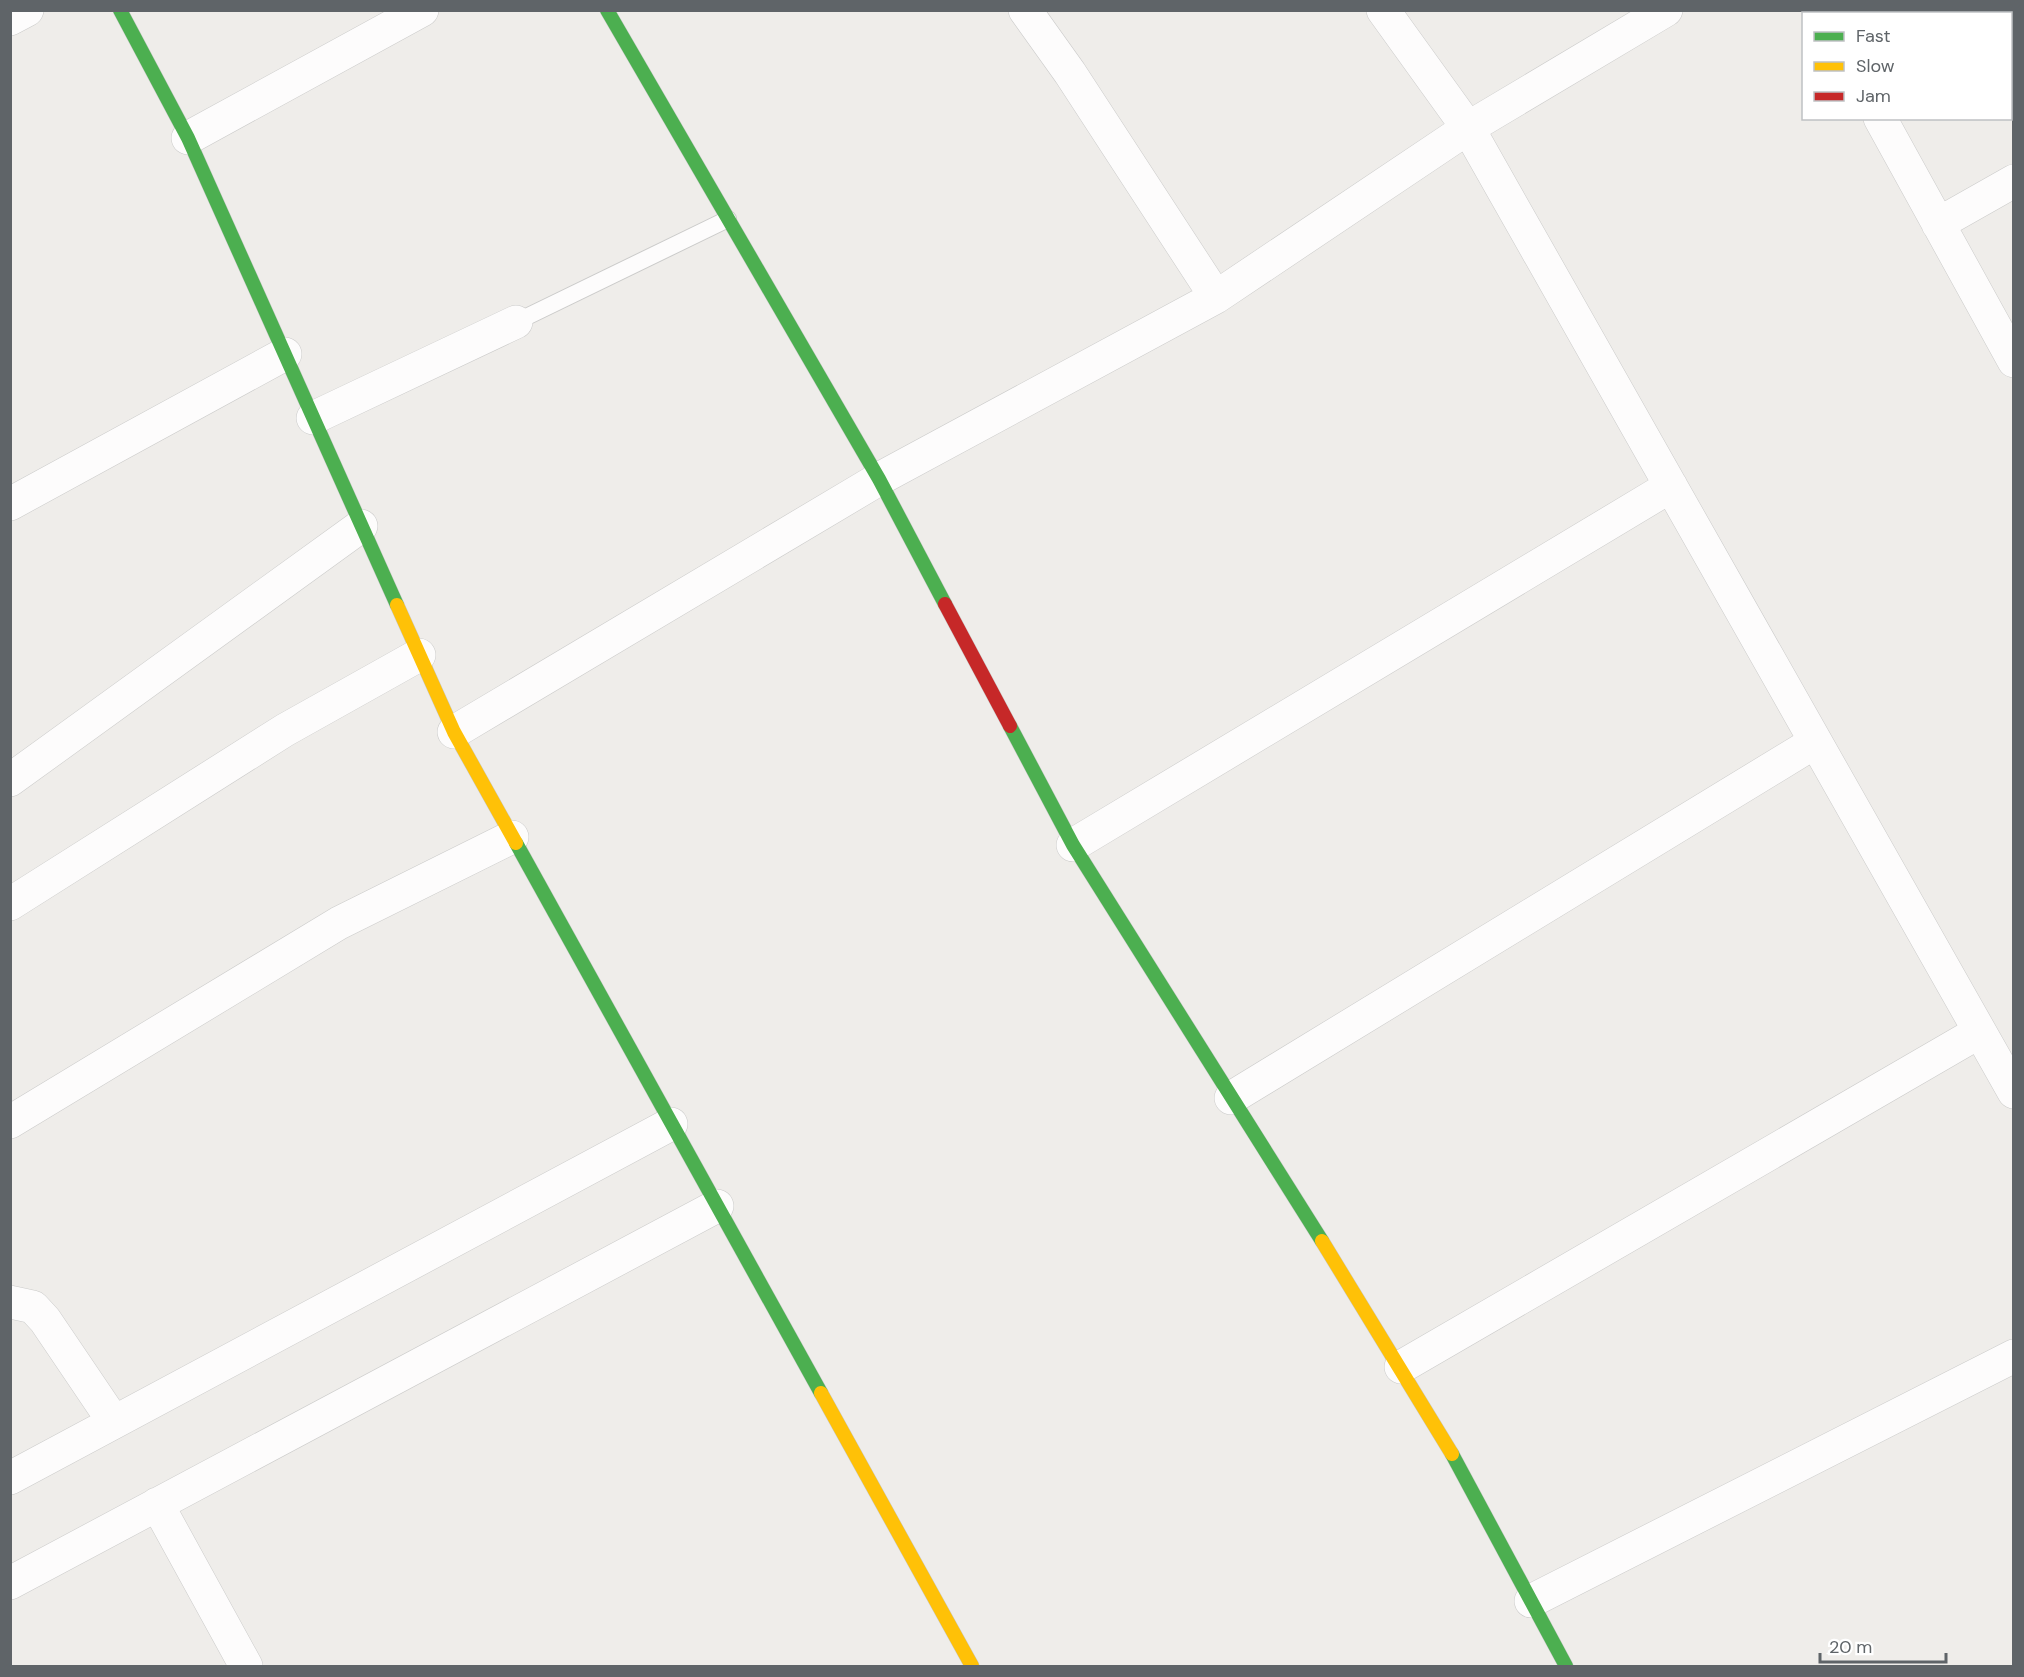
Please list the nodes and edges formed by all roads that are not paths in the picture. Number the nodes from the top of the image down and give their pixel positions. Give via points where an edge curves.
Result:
1 (27, 10) edge
2 (120, 10) edge
3 (422, 10) edge
4 (607, 10) edge
5 (1025, 10) edge
6 (1383, 10) edge
7 (1666, 10) edge
8 (10, 19) edge
9 (1881, 120) edge
10 (1468, 129) junction
11 (188, 138) junction
12 (2013, 181) edge
13 (728, 219) junction
14 (1938, 224) junction
15 (1216, 297) junction
16 (516, 321) joint
17 (285, 354) junction
18 (2013, 361) edge
19 (313, 418) junction
20 (879, 479) junction
21 (1671, 486) junction
22 (10, 504) edge
23 (361, 526) junction
24 (419, 655) junction
25 (454, 732) junction
26 (1815, 742) junction
27 (10, 780) edge
28 (512, 837) junction
29 (1073, 845) junction
30 (10, 904) edge
31 (1979, 1032) junction
32 (2013, 1092) edge
33 (1230, 1098) junction
34 (10, 1122) edge
35 (671, 1124) junction
36 (717, 1206) junction
37 (10, 1302) edge
38 (2013, 1356) edge
39 (1401, 1367) junction
40 (114, 1422) junction
41 (10, 1478) edge
42 (157, 1504) junction
43 (10, 1583) edge
44 (1531, 1601) junction
45 (246, 1666) edge
46 (972, 1666) edge
47 (1566, 1666) edge

1 - 8 street
2 - 11 street
3 - 11 street
4 - 13 street
5 - 15 street via 1071,73
6 - 10 street
7 - 10 street
9 - 14 street
10 - 15 street
10 - 21 street
11 - 17 street
12 - 14 street
13 - 16 lane
13 - 20 street
14 - 18 street
15 - 20 street
16 - 19 street
17 - 19 street
17 - 22 street
19 - 23 street
20 - 25 street
20 - 29 street
21 - 26 street
21 - 29 street
23 - 24 street
23 - 27 street
24 - 25 street
24 - 30 street via 285,730
25 - 28 street
26 - 31 street
26 - 33 street
28 - 34 street via 339,923
28 - 35 street
29 - 33 street
31 - 32 street
31 - 39 street
33 - 39 street
35 - 36 street
35 - 40 street
36 - 42 street
36 - 46 street
37 - 40 street via 33,1307 45,1320
38 - 44 street
39 - 44 street
40 - 41 street
42 - 43 street
42 - 45 street
44 - 47 street

